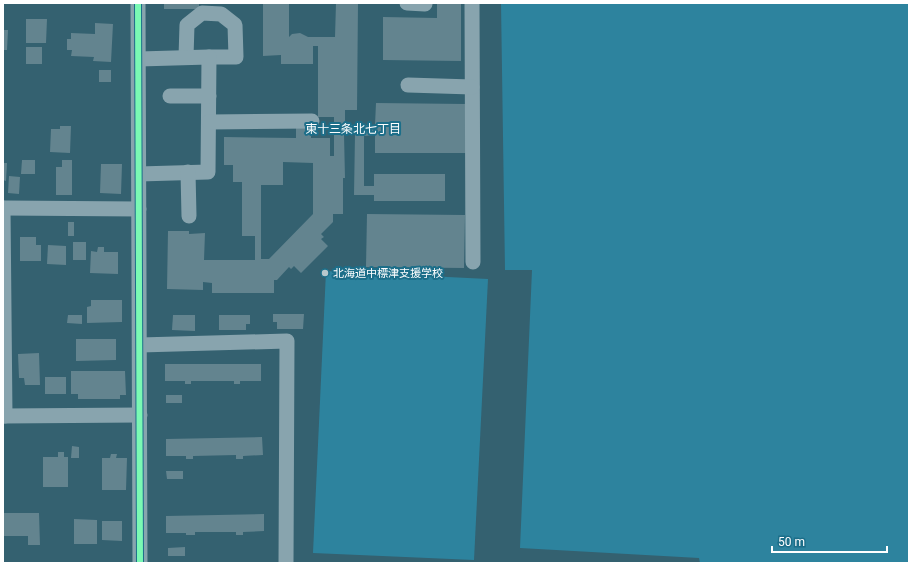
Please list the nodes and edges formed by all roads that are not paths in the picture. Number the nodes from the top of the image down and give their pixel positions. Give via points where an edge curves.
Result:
1 (138, 3) edge
2 (407, 3) edge
3 (472, 3) edge
4 (425, 4) dead end
5 (209, 56) junction
6 (186, 57) junction
7 (139, 59) junction
8 (408, 85) dead end
9 (472, 87) junction
10 (170, 96) dead end
11 (209, 96) junction
12 (312, 121) dead end
13 (209, 122) junction
14 (188, 172) junction
15 (139, 174) junction
16 (3, 208) edge
17 (139, 209) junction
18 (189, 216) dead end
19 (473, 262) dead end
20 (140, 345) junction
21 (140, 415) junction
22 (4, 416) edge
23 (140, 563) edge
24 (286, 563) edge

1 - 7 street
2 - 4 street
3 - 9 street
5 - 6 street
5 - 6 street via 236,57 236,25 221,14 202,13 187,25
5 - 11 street
6 - 7 street
7 - 15 street
8 - 9 street
9 - 19 street
10 - 11 street
11 - 13 street
12 - 13 street
13 - 14 street via 208,172
14 - 15 street
14 - 18 street
15 - 17 street
16 - 17 street
16 - 22 street
17 - 20 street
20 - 21 street
20 - 24 street via 287,341
21 - 22 street
21 - 23 street

